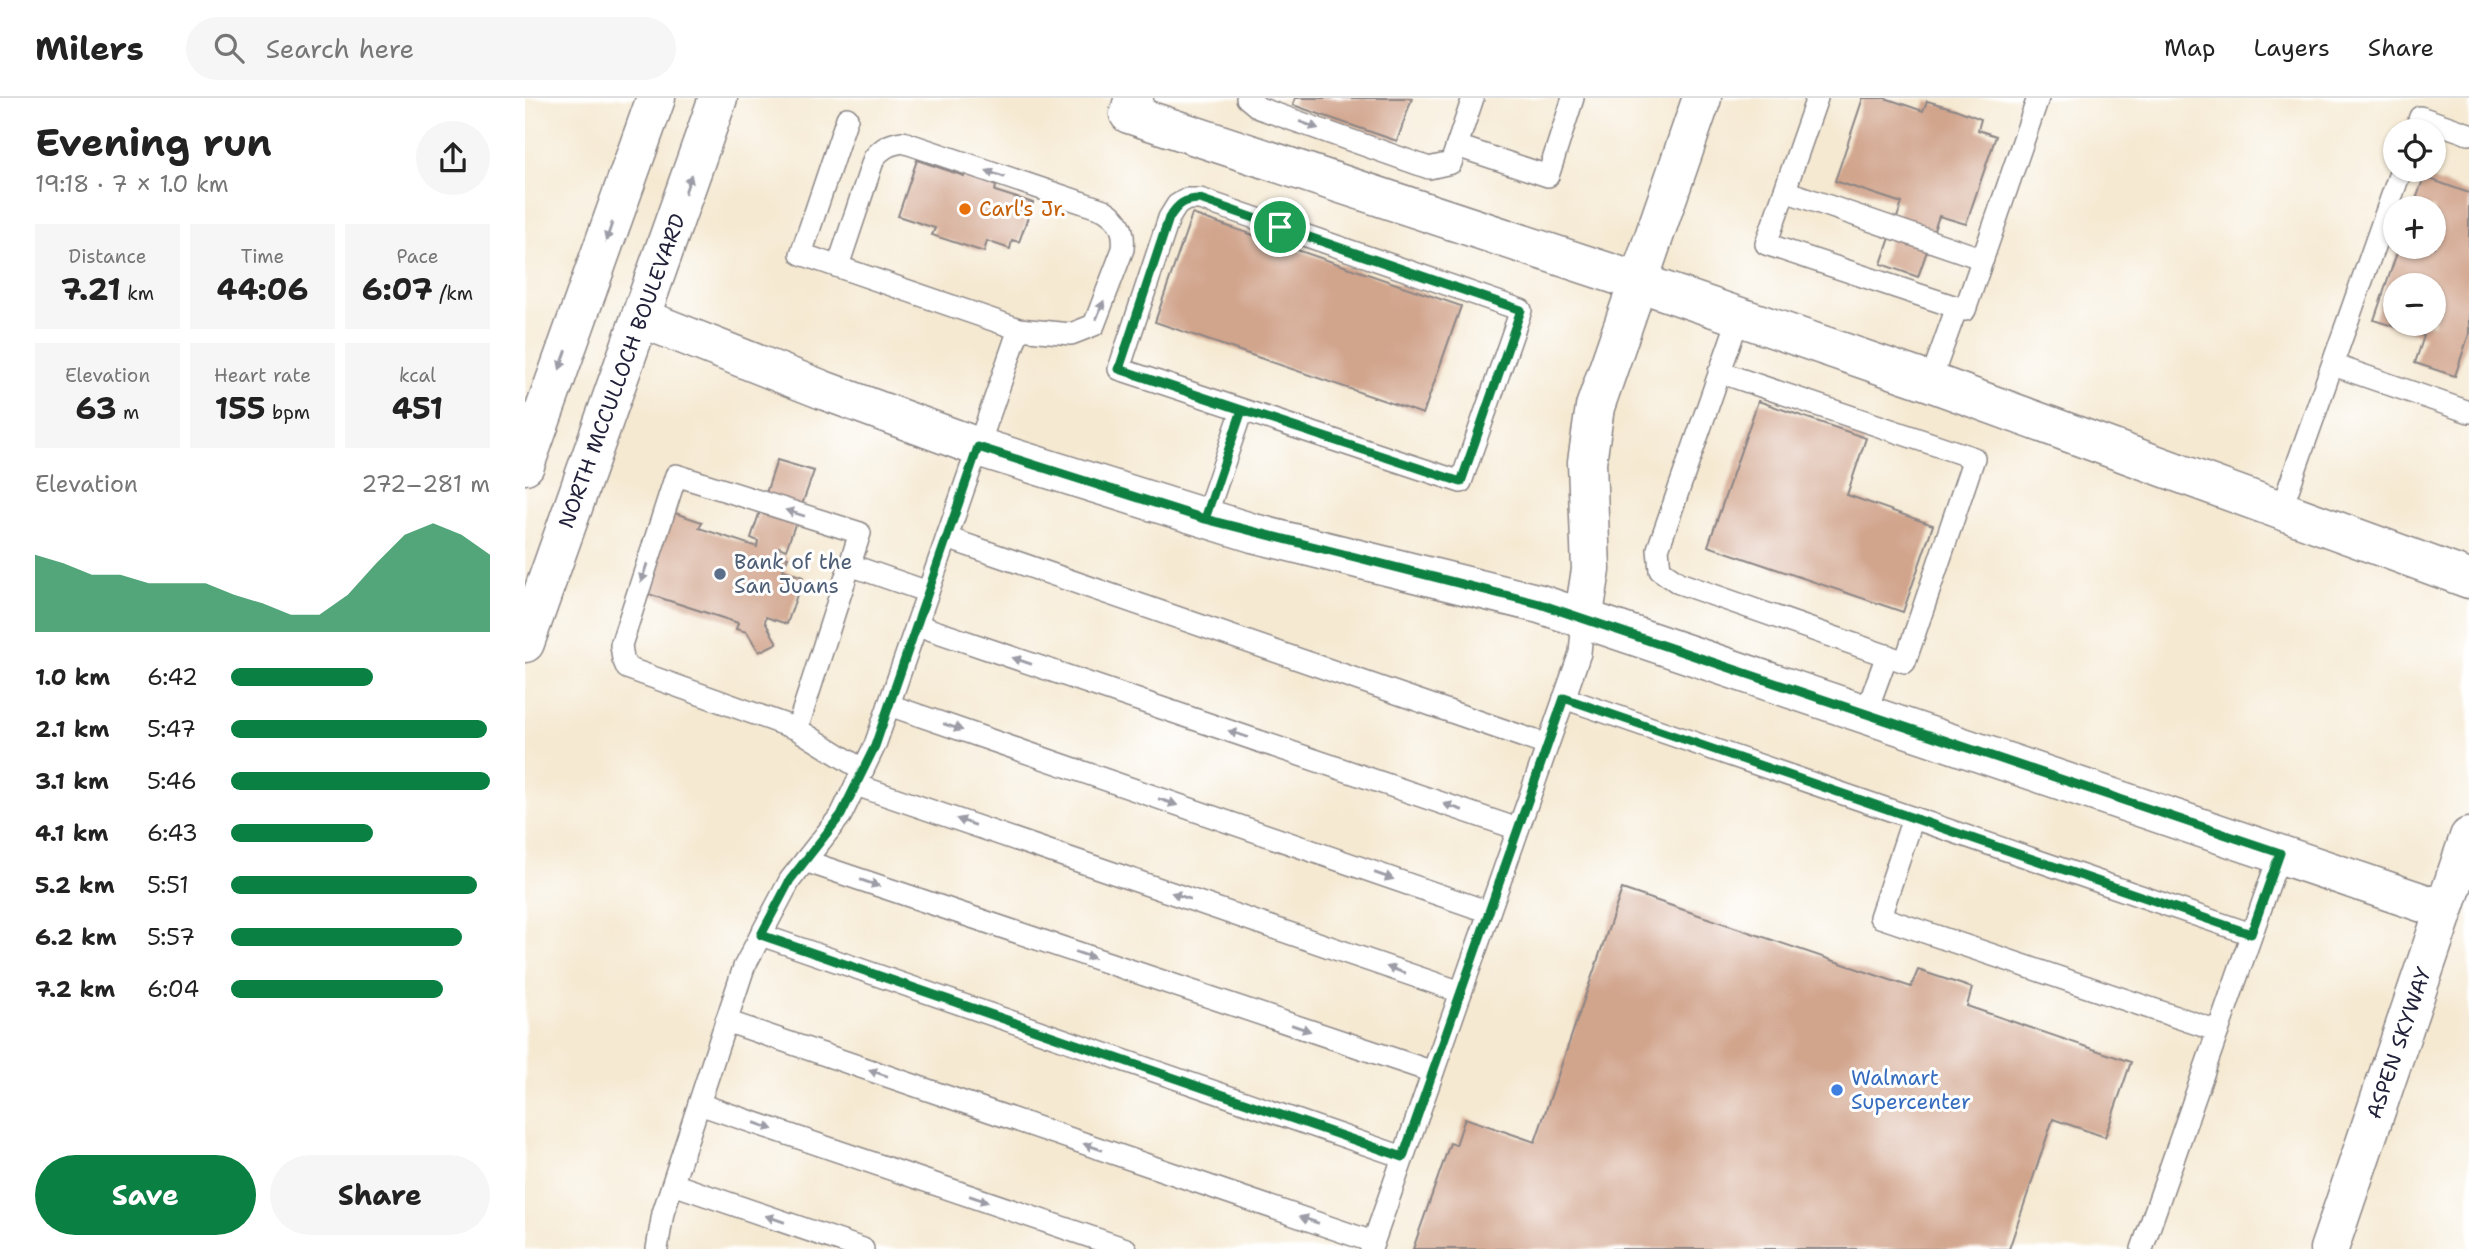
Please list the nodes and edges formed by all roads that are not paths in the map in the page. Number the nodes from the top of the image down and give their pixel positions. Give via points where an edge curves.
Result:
1 (656, 98) edge
2 (718, 98) edge
3 (1247, 98) edge
4 (1473, 98) edge
5 (1573, 98) edge
6 (1702, 98) edge
7 (1817, 98) edge
8 (2038, 98) edge
9 (1131, 106) edge
10 (847, 118) dead end
11 (2446, 126) edge
12 (2469, 134) edge
13 (1457, 146) junction
14 (2397, 182) edge
15 (1785, 191) junction
16 (1983, 259) junction
17 (838, 266) junction
18 (1638, 282) junction
19 (586, 296) junction
20 (1957, 307) junction
21 (1739, 317) junction
22 (641, 318) junction
23 (1019, 329) junction
24 (2333, 365) junction
25 (1719, 372) junction
26 (1930, 382) junction
27 (1242, 410) junction
28 (2469, 412) edge
29 (978, 447) junction
30 (525, 466) edge
31 (2281, 510) junction
32 (1205, 519) junction
33 (947, 538) junction
34 (850, 565) junction
35 (2469, 579) edge
36 (928, 592) junction
37 (1583, 620) junction
38 (917, 625) junction
39 (525, 643) edge
40 (1887, 655) junction
41 (1564, 698) junction
42 (889, 705) junction
43 (1865, 715) junction
44 (797, 729) junction
45 (1547, 745) junction
46 (860, 777) junction
47 (1913, 818) junction
48 (1518, 830) junction
49 (2469, 837) edge
50 (2280, 853) junction
51 (805, 861) junction
52 (2444, 910) junction
53 (1489, 912) junction
54 (2251, 934) junction
55 (761, 935) junction
56 (1461, 992) junction
57 (726, 1021) junction
58 (2218, 1031) junction
59 (1433, 1072) junction
60 (699, 1104) junction
61 (1403, 1157) junction
62 (673, 1184) junction
63 (1372, 1245) edge
64 (657, 1249) edge
65 (863, 1249) edge
66 (1126, 1249) edge
67 (2142, 1249) edge
68 (2329, 1249) edge

1 -> 19 street
22 -> 2 street, NORTH MCCULLOCH BOULEVARD
3 -> 13 lane via 1259,107 1429,168 1451,163
4 - 13 lane
5 - 13 lane via 1548,176
6 - 18 street
7 - 15 lane
8 - 16 lane
9 - 18 street
10 - 17 lane via 801,254
11 - 12 lane
14 - 24 lane
15 - 16 lane
15 - 20 lane via 1766,244
16 - 20 lane via 1965,310
17 - 23 lane
23 -> 17 lane via 1070,334 1094,325 1122,248 1122,227 1115,217 903,142 891,144 874,158
18 - 21 street
18 - 37 street via 1595,407 1587,462 1591,570
19 - 22 street
19 -> 30 street
20 - 26 lane
21 - 25 lane
21 - 26 street
22 - 29 street
22 - 39 street, NORTH MCCULLOCH BOULEVARD
23 - 29 lane
24 - 28 lane
24 - 31 lane
25 - 40 lane via 1658,549 1660,570 1679,583
25 - 40 lane via 1974,458 1905,662
26 - 31 street
27 - 27 lane via 1461,482 1521,310 1200,199 1187,199 1169,218 1119,369
27 - 32 lane
29 - 32 street
29 - 33 lane
31 - 35 street
32 - 37 street via 1540,604
33 - 36 lane
33 - 45 lane
34 - 36 lane
34 - 44 lane
34 -> 44 lane via 860,533 675,475 621,645 627,668
36 - 38 lane
37 - 41 lane via 1580,653
37 - 43 street
38 - 42 lane
48 -> 38 lane
40 - 43 lane
41 - 45 lane
41 - 47 lane
42 - 46 lane
42 -> 53 lane
43 - 50 street
44 - 46 lane
45 - 48 lane
46 - 51 lane via 841,815
56 -> 46 lane
47 - 54 lane
47 - 58 lane via 1880,917
48 - 53 lane
49 - 52 street, ASPEN SKYWAY
50 - 52 street
50 - 54 lane
51 - 55 lane
51 -> 59 lane
52 - 68 street, ASPEN SKYWAY
53 - 56 lane
54 - 58 lane
55 - 57 lane via 744,967
55 - 61 lane
56 - 59 lane
57 - 60 lane
63 -> 57 lane
58 - 67 lane
59 - 61 lane
60 - 62 lane
60 -> 66 lane
61 - 63 lane
62 - 64 lane
65 -> 62 lane

